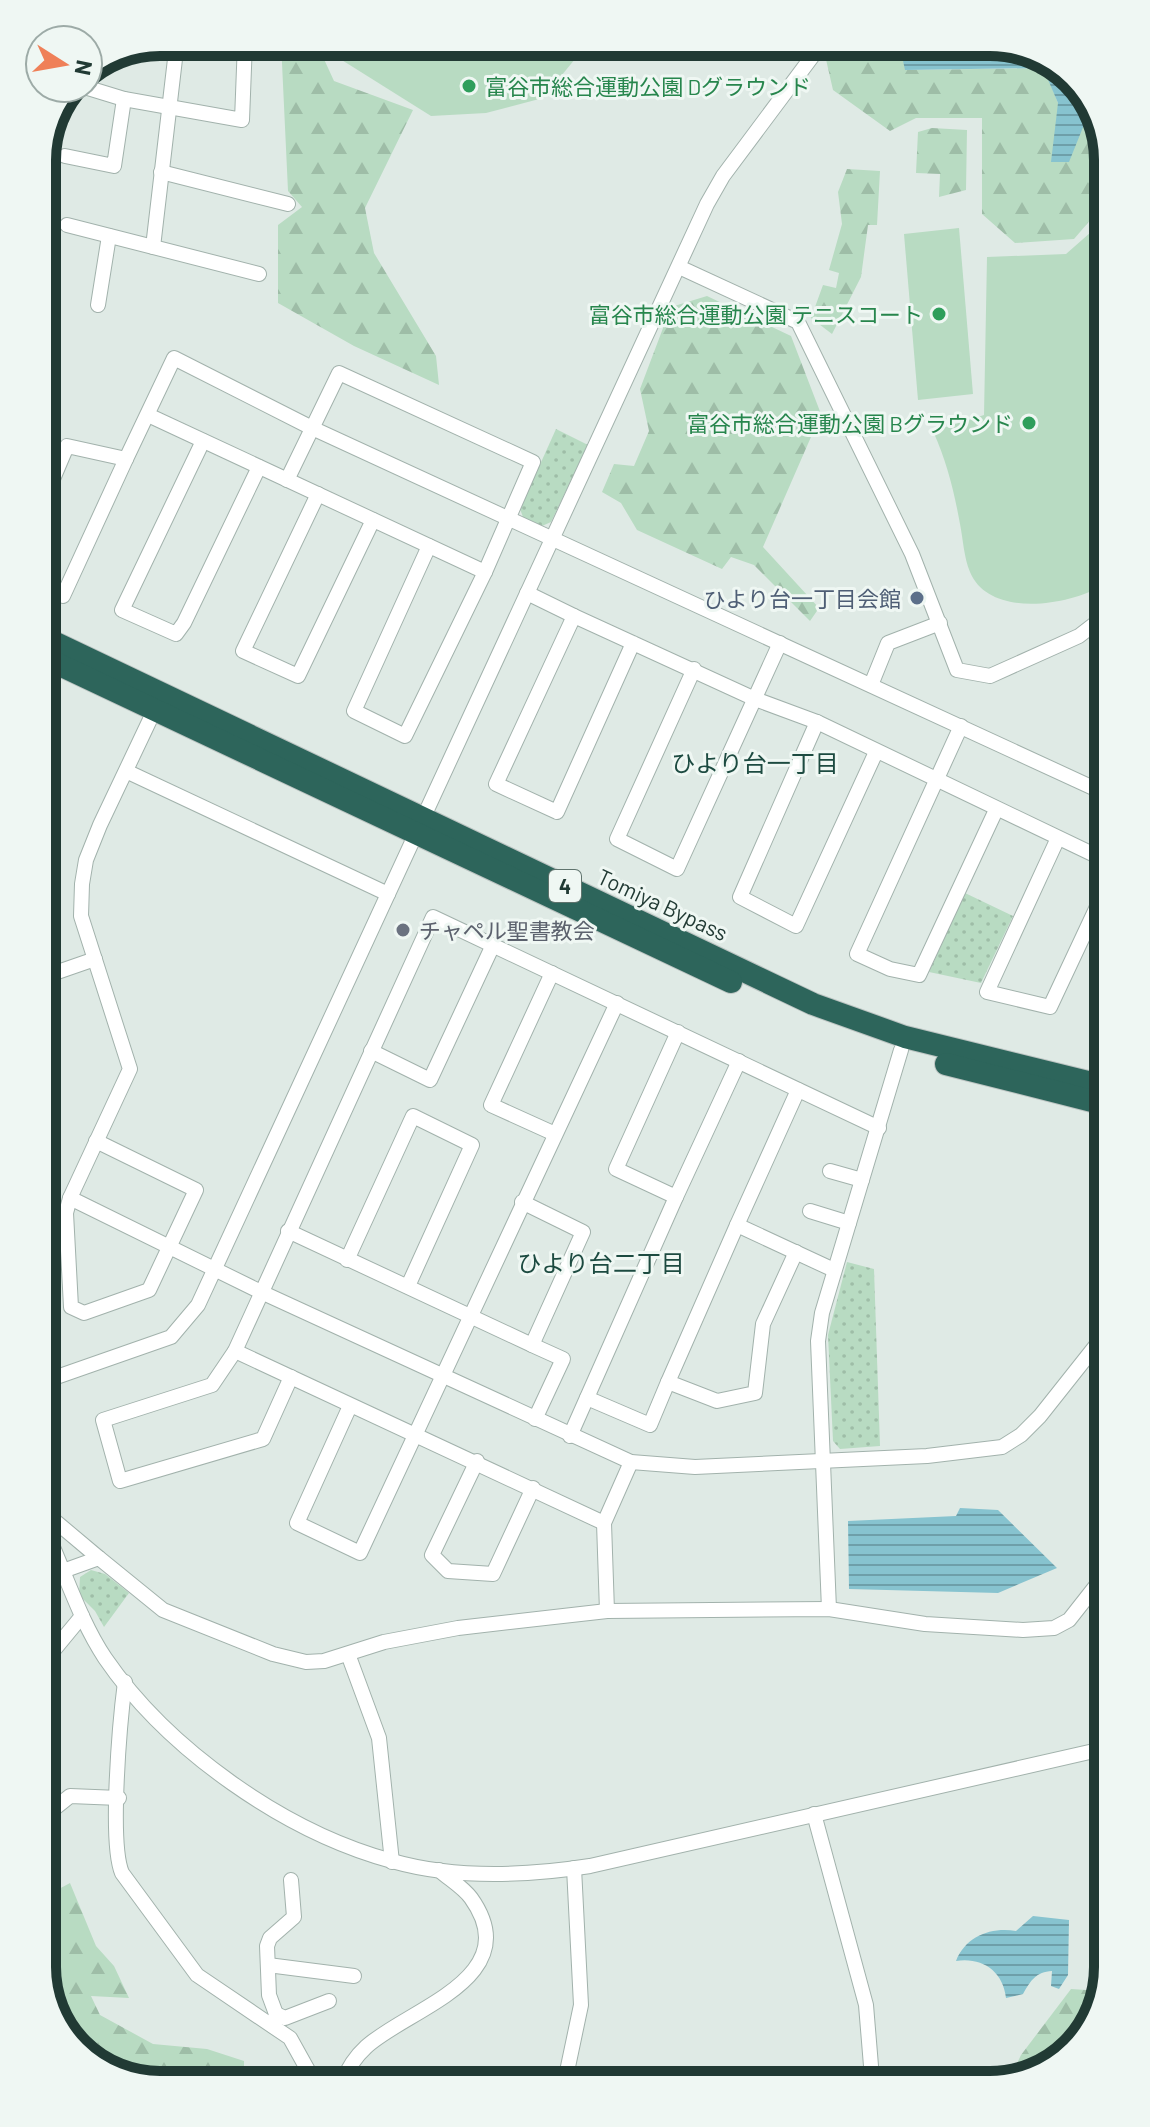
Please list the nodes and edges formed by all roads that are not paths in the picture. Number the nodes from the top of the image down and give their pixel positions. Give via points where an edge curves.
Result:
1 (175, 56) edge
2 (244, 56) edge
3 (813, 56) edge
4 (104, 93) edge
5 (124, 99) junction
6 (169, 107) junction
7 (65, 156) dead end
8 (161, 172) junction
9 (288, 204) dead end
10 (67, 225) dead end
11 (109, 236) junction
12 (153, 247) junction
13 (679, 267) junction
14 (259, 274) dead end
15 (98, 305) dead end
16 (148, 415) junction
17 (312, 428) junction
18 (203, 441) junction
19 (126, 459) junction
20 (259, 467) junction
21 (56, 472) edge
22 (287, 480) junction
23 (318, 494) junction
24 (508, 517) junction
25 (373, 520) junction
26 (552, 538) junction
27 (429, 546) junction
28 (485, 572) junction
29 (56, 593) edge
30 (527, 593) junction
31 (574, 616) junction
32 (940, 623) junction
33 (1094, 624) edge
34 (633, 643) junction
35 (780, 643) junction
36 (56, 644) edge
37 (56, 663) edge
38 (694, 669) junction
39 (871, 685) junction
40 (755, 699) junction
41 (155, 709) junction
42 (817, 722) junction
43 (961, 726) junction
44 (876, 752) junction
45 (128, 772) junction
46 (935, 782) junction
47 (1094, 788) edge
48 (996, 810) junction
49 (419, 825) junction
50 (1058, 838) junction
51 (1094, 855) edge
52 (388, 894) junction
53 (1094, 913) edge
54 (493, 945) junction
55 (95, 959) junction
56 (56, 973) edge
57 (552, 973) junction
58 (617, 1003) junction
59 (678, 1032) junction
60 (901, 1050) junction
61 (371, 1051) junction
62 (739, 1061) junction
63 (1094, 1084) edge
64 (798, 1090) junction
65 (1094, 1101) edge
66 (879, 1128) junction
67 (555, 1134) junction
68 (96, 1141) junction
69 (830, 1171) dead end
70 (862, 1180) junction
71 (676, 1197) junction
72 (70, 1198) junction
73 (522, 1202) junction
74 (810, 1211) dead end
75 (849, 1223) junction
76 (737, 1225) junction
77 (288, 1231) junction
78 (169, 1247) junction
79 (796, 1252) junction
80 (347, 1260) junction
81 (214, 1269) junction
82 (834, 1270) junction
83 (408, 1286) junction
84 (261, 1292) junction
85 (470, 1317) junction
86 (532, 1345) junction
87 (1094, 1348) edge
88 (235, 1351) junction
89 (56, 1377) edge
90 (291, 1377) junction
91 (443, 1377) junction
92 (668, 1382) junction
93 (587, 1398) junction
94 (350, 1406) junction
95 (535, 1419) junction
96 (415, 1435) junction
97 (570, 1436) junction
98 (822, 1460) junction
99 (477, 1461) junction
100 (631, 1462) junction
101 (533, 1488) junction
102 (56, 1522) edge
103 (604, 1523) junction
104 (99, 1558) junction
105 (56, 1574) edge
106 (1094, 1588) edge
107 (829, 1609) junction
108 (607, 1611) junction
109 (82, 1616) junction
110 (56, 1648) edge
111 (348, 1654) junction
112 (125, 1682) junction
113 (1094, 1751) edge
114 (119, 1798) junction
115 (56, 1807) edge
116 (814, 1814) junction
117 (392, 1862) junction
118 (574, 1868) junction
119 (439, 1869) junction
120 (291, 1880) dead end
121 (268, 1965) junction
122 (354, 1976) dead end
123 (329, 2001) dead end
124 (275, 2020) junction
125 (308, 2071) edge
126 (348, 2071) edge
127 (568, 2071) edge
128 (871, 2071) edge

1 - 6 street
2 - 6 street via 242,120
3 - 13 street via 723,176
4 - 5 street
5 - 6 street
5 - 7 street via 114,166
6 - 8 street
8 - 9 street
8 - 12 street
10 - 11 street
11 - 12 street
11 - 15 street
12 - 14 street
13 - 26 street
13 - 32 street via 798,322 912,554
16 - 17 street via 174,358
16 - 18 street
16 - 19 street
17 - 22 street
17 - 24 street
17 - 24 street via 339,373 533,462
18 - 20 street
18 - 20 street via 122,610 148,623 176,634 184,623
19 - 21 street via 67,446
19 - 29 street via 63,596
20 - 22 street
22 - 23 street
23 - 25 street
23 - 25 street via 243,651 298,676
24 - 26 street
24 - 28 street
25 - 27 street
26 - 30 street
26 - 35 street
27 - 28 street
27 - 28 street via 354,711 405,736
30 - 31 street
30 - 49 street
31 - 34 street
31 - 34 street via 496,784 557,812
32 - 33 street via 957,670 990,676
32 - 39 street via 888,643
34 - 38 street
35 - 39 street
35 - 40 street
36 - 49 highway, Tomiya Bypass / 4
37 - 41 highway, Tomiya Bypass / 4
38 - 40 street
38 - 40 street via 617,839 677,869
39 - 43 street
40 - 42 street
41 - 45 street
41 - 49 highway, Tomiya Bypass / 4
42 - 44 street
42 - 44 street via 740,897 796,926
43 - 46 street
43 - 47 street
44 - 46 street
45 - 52 street
45 - 55 street via 86,860 81,916
46 - 48 street
46 - 48 street via 857,954 919,975
48 - 50 street
49 - 52 street
49 - 60 highway, Tomiya Bypass / 4 via 760,995
49 - 63 highway, Tomiya Bypass / 4 via 864,1024
50 - 51 street
50 - 53 street via 987,992 1050,1007
52 - 81 street
54 - 57 street
54 - 61 street via 433,917
54 - 61 street via 430,1080
55 - 56 street
55 - 68 street via 130,1069
57 - 58 street
57 - 67 street via 491,1105
58 - 59 street
58 - 67 street
59 - 62 street
59 - 71 street via 616,1169
60 - 65 highway, Tomiya Bypass / 4
60 - 66 street
61 - 77 street
62 - 64 street
62 - 71 street
64 - 66 street
64 - 76 street
66 - 70 street
67 - 73 street
68 - 72 street
68 - 78 street via 196,1190
69 - 70 street
70 - 75 street
71 - 93 street
72 - 78 street
72 - 78 street via 66,1213 71,1307 84,1313 149,1290
73 - 85 street
73 - 86 street via 583,1232
74 - 75 street
75 - 82 street
76 - 79 street
76 - 92 street
77 - 80 street
77 - 84 street
78 - 81 street
79 - 82 street
79 - 92 street via 763,1324 755,1393 717,1401
80 - 83 street
80 - 83 street via 413,1116 472,1145
81 - 84 street
81 - 89 street via 193,1313 171,1337
82 - 98 street via 818,1341
83 - 85 street
84 - 88 street
84 - 91 street
85 - 86 street
85 - 91 street
86 - 95 street via 563,1359
87 - 98 street via 1040,1416 1002,1447 963,1454
88 - 90 street
88 - 90 street via 212,1385 103,1420 120,1481 263,1439
90 - 94 street
91 - 95 street
91 - 96 street
92 - 93 street via 650,1425
93 - 97 street
94 - 96 street
94 - 96 street via 297,1523 360,1553
95 - 97 street
96 - 99 street
97 - 100 street
98 - 100 street via 695,1467
98 - 107 street
99 - 101 street
99 - 101 street via 432,1555 448,1571 493,1574
100 - 103 street
101 - 103 street
102 - 104 street
103 - 108 street
104 - 105 street
104 - 111 street via 163,1610 273,1654 306,1662
105 - 109 street
106 - 107 street via 1069,1620 1054,1628 925,1624
107 - 108 street
108 - 111 street via 458,1628
109 - 110 street
109 - 112 street
111 - 117 street via 379,1738
112 - 114 street
112 - 117 street via 183,1746 226,1780 295,1821
113 - 116 street
114 - 115 street via 70,1796
114 - 124 street via 117,1860 122,1873 197,1975
116 - 118 street
116 - 128 street via 866,2005
117 - 119 street
118 - 119 street via 505,1874
118 - 127 street via 581,2005
119 - 126 street via 470,1896 480,1914 485,1934 478,1967 449,1994 367,2046
120 - 121 street via 294,1917 270,1938
121 - 122 street
121 - 124 street
123 - 124 street
124 - 125 street

